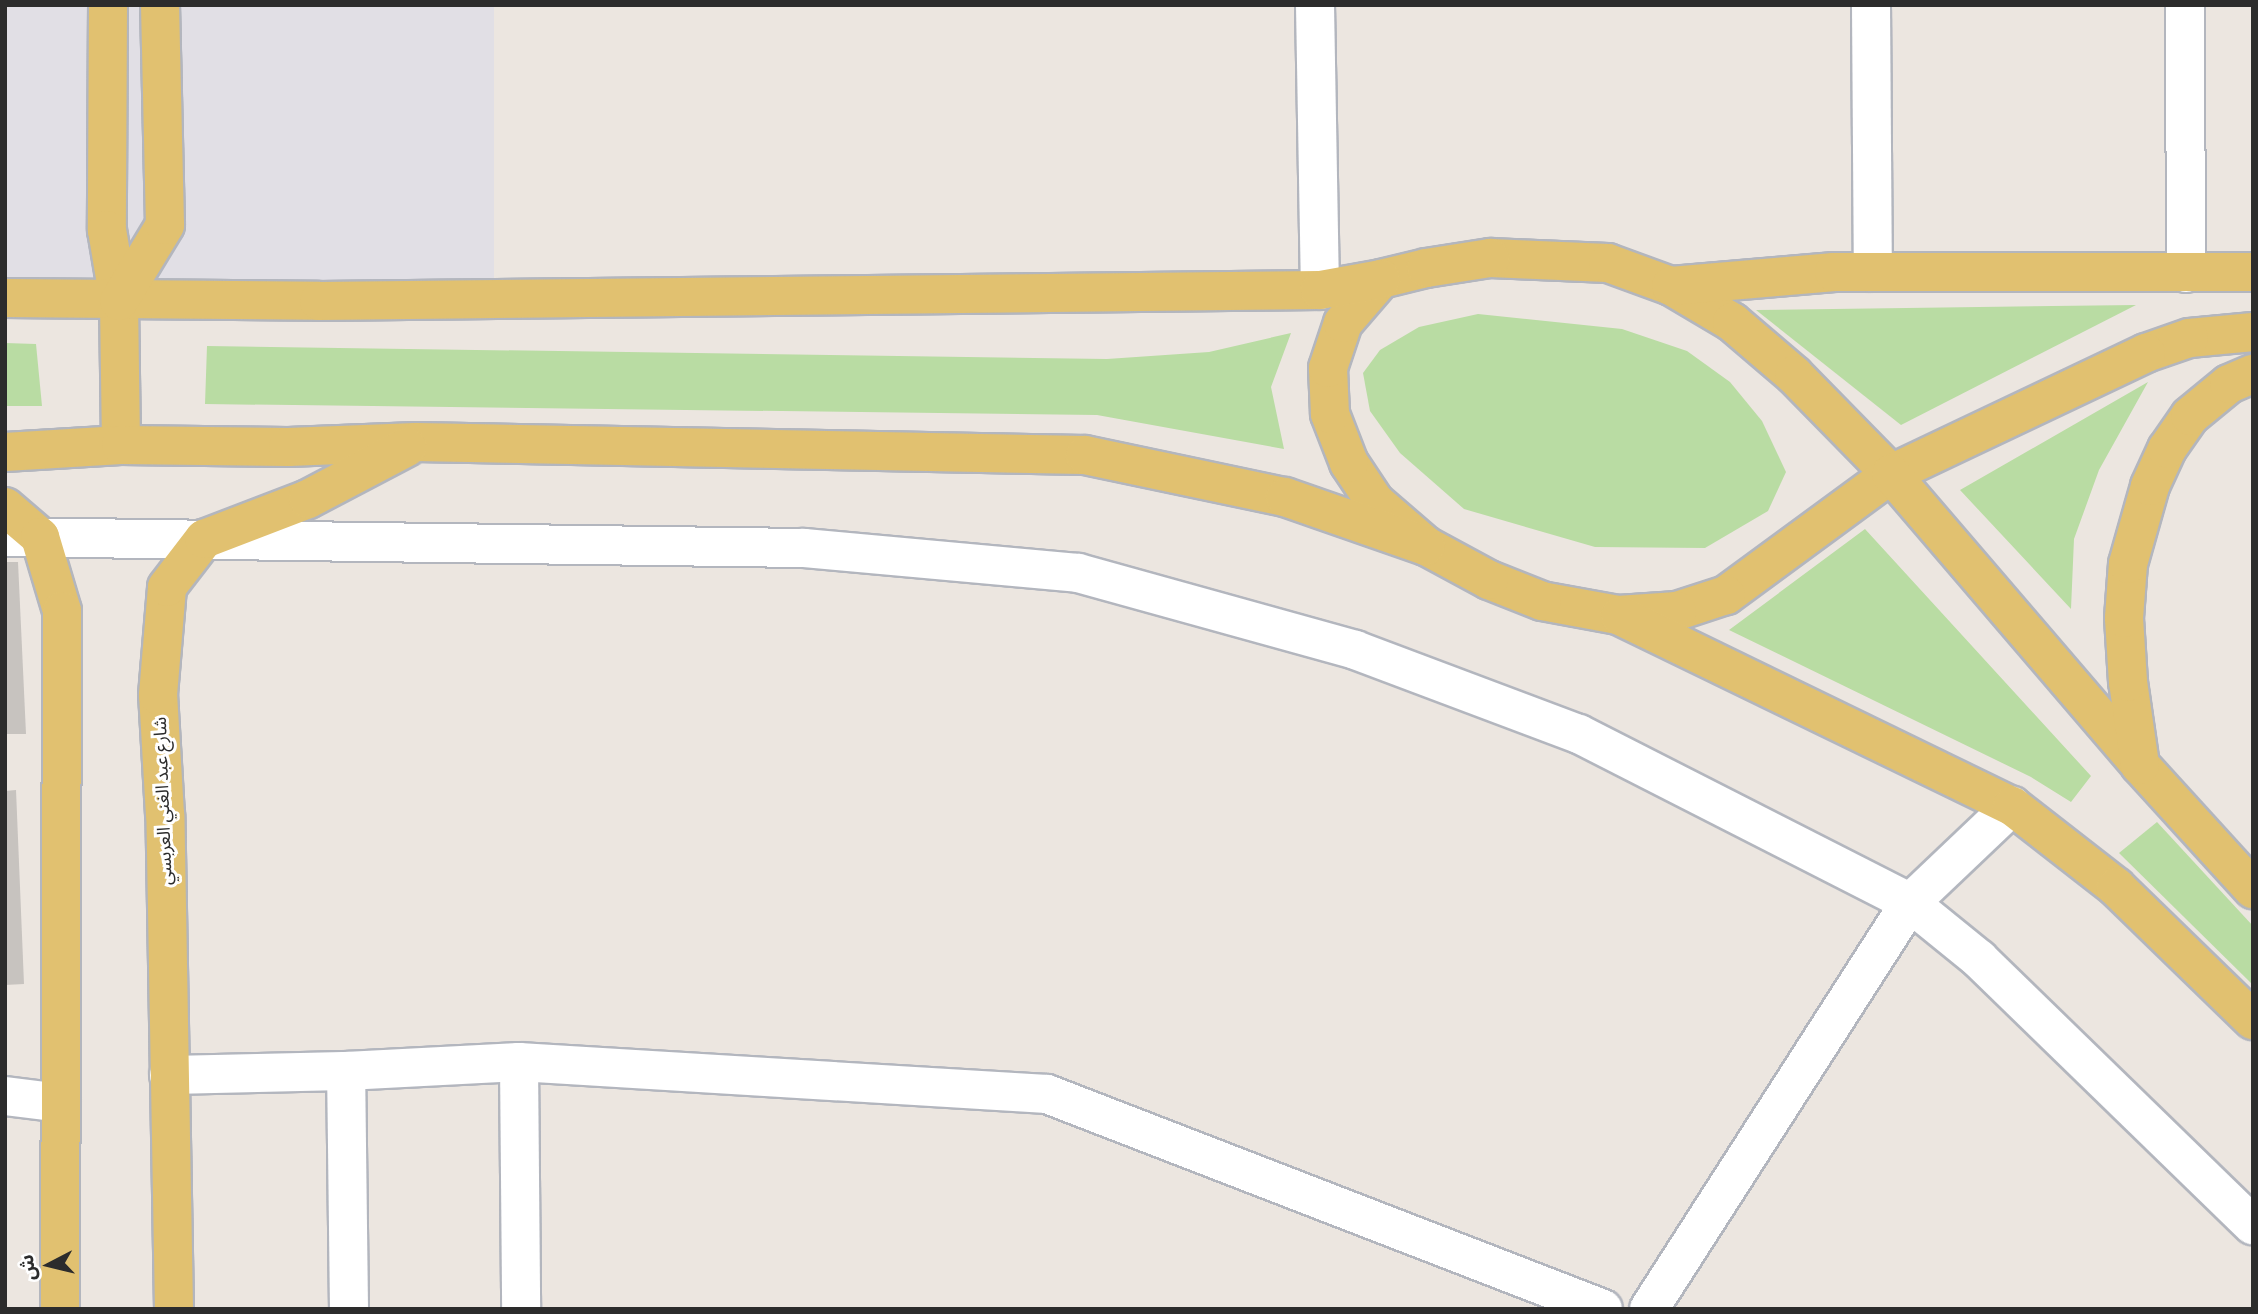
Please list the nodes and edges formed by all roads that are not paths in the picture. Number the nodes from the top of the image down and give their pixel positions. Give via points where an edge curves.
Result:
1 (108, 5) edge
2 (160, 5) edge
3 (1315, 5) edge
4 (1871, 5) edge
5 (2185, 5) edge
6 (1873, 272) junction
7 (2253, 272) edge
8 (2186, 273) junction
9 (1381, 279) junction
10 (1671, 286) junction
11 (1320, 290) junction
12 (5, 298) edge
13 (119, 301) junction
14 (2253, 332) edge
15 (2253, 374) edge
16 (416, 442) junction
17 (121, 445) junction
18 (5, 452) edge
19 (1891, 474) junction
20 (5, 507) edge
21 (23, 537) edge
22 (204, 539) junction
23 (1426, 546) junction
24 (1618, 615) junction
25 (2140, 765) junction
26 (2012, 806) junction
27 (2253, 889) edge
28 (1910, 903) junction
29 (2253, 1020) edge
30 (519, 1062) junction
31 (346, 1072) junction
32 (169, 1075) junction
33 (5, 1096) edge
34 (61, 1103) junction
35 (2253, 1225) edge
36 (60, 1309) edge
37 (174, 1309) edge
38 (349, 1309) edge
39 (521, 1309) edge
40 (1603, 1309) edge
41 (1649, 1309) edge

1 - 13 main road via 107,230
2 - 13 main road via 165,225
3 - 11 street
4 - 6 street
5 - 8 street
6 - 8 main road
6 - 10 main road
7 - 8 main road
9 - 10 main road via 1490,258 1608,263
9 - 11 main road
9 - 23 main road via 1343,323 1328,368 1331,414 1349,463 1375,502
10 - 19 main road via 1732,323 1794,375
11 - 13 main road
12 - 13 main road
13 - 17 main road
14 - 19 main road via 2189,338 2146,353
15 - 25 main road via 2229,384 2190,415 2150,486 2128,564 2124,618
16 - 17 main road via 288,447
16 - 22 main road via 308,499
16 - 23 main road via 1084,456 1285,497
17 - 18 main road
19 - 24 main road via 1727,595 1677,611
19 - 25 main road
20 - 21 main road
21 - 22 street
21 - 34 main road via 62,611
22 - 28 street via 804,548 1079,573 1355,650 1579,734
22 - 32 main road, شارع عبد الغني العربسي via 167,587 158,695 165,815
23 - 24 main road via 1489,580 1542,601
24 - 26 main road
25 - 27 main road
26 - 28 street
26 - 29 main road via 2116,887
28 - 35 street via 1979,960
28 - 41 street
30 - 31 street
30 - 39 street
30 - 40 street via 1047,1094
31 - 32 street
31 - 38 street
32 - 37 main road, شارع عبد الغني العربسي
33 - 34 street
34 - 36 main road

